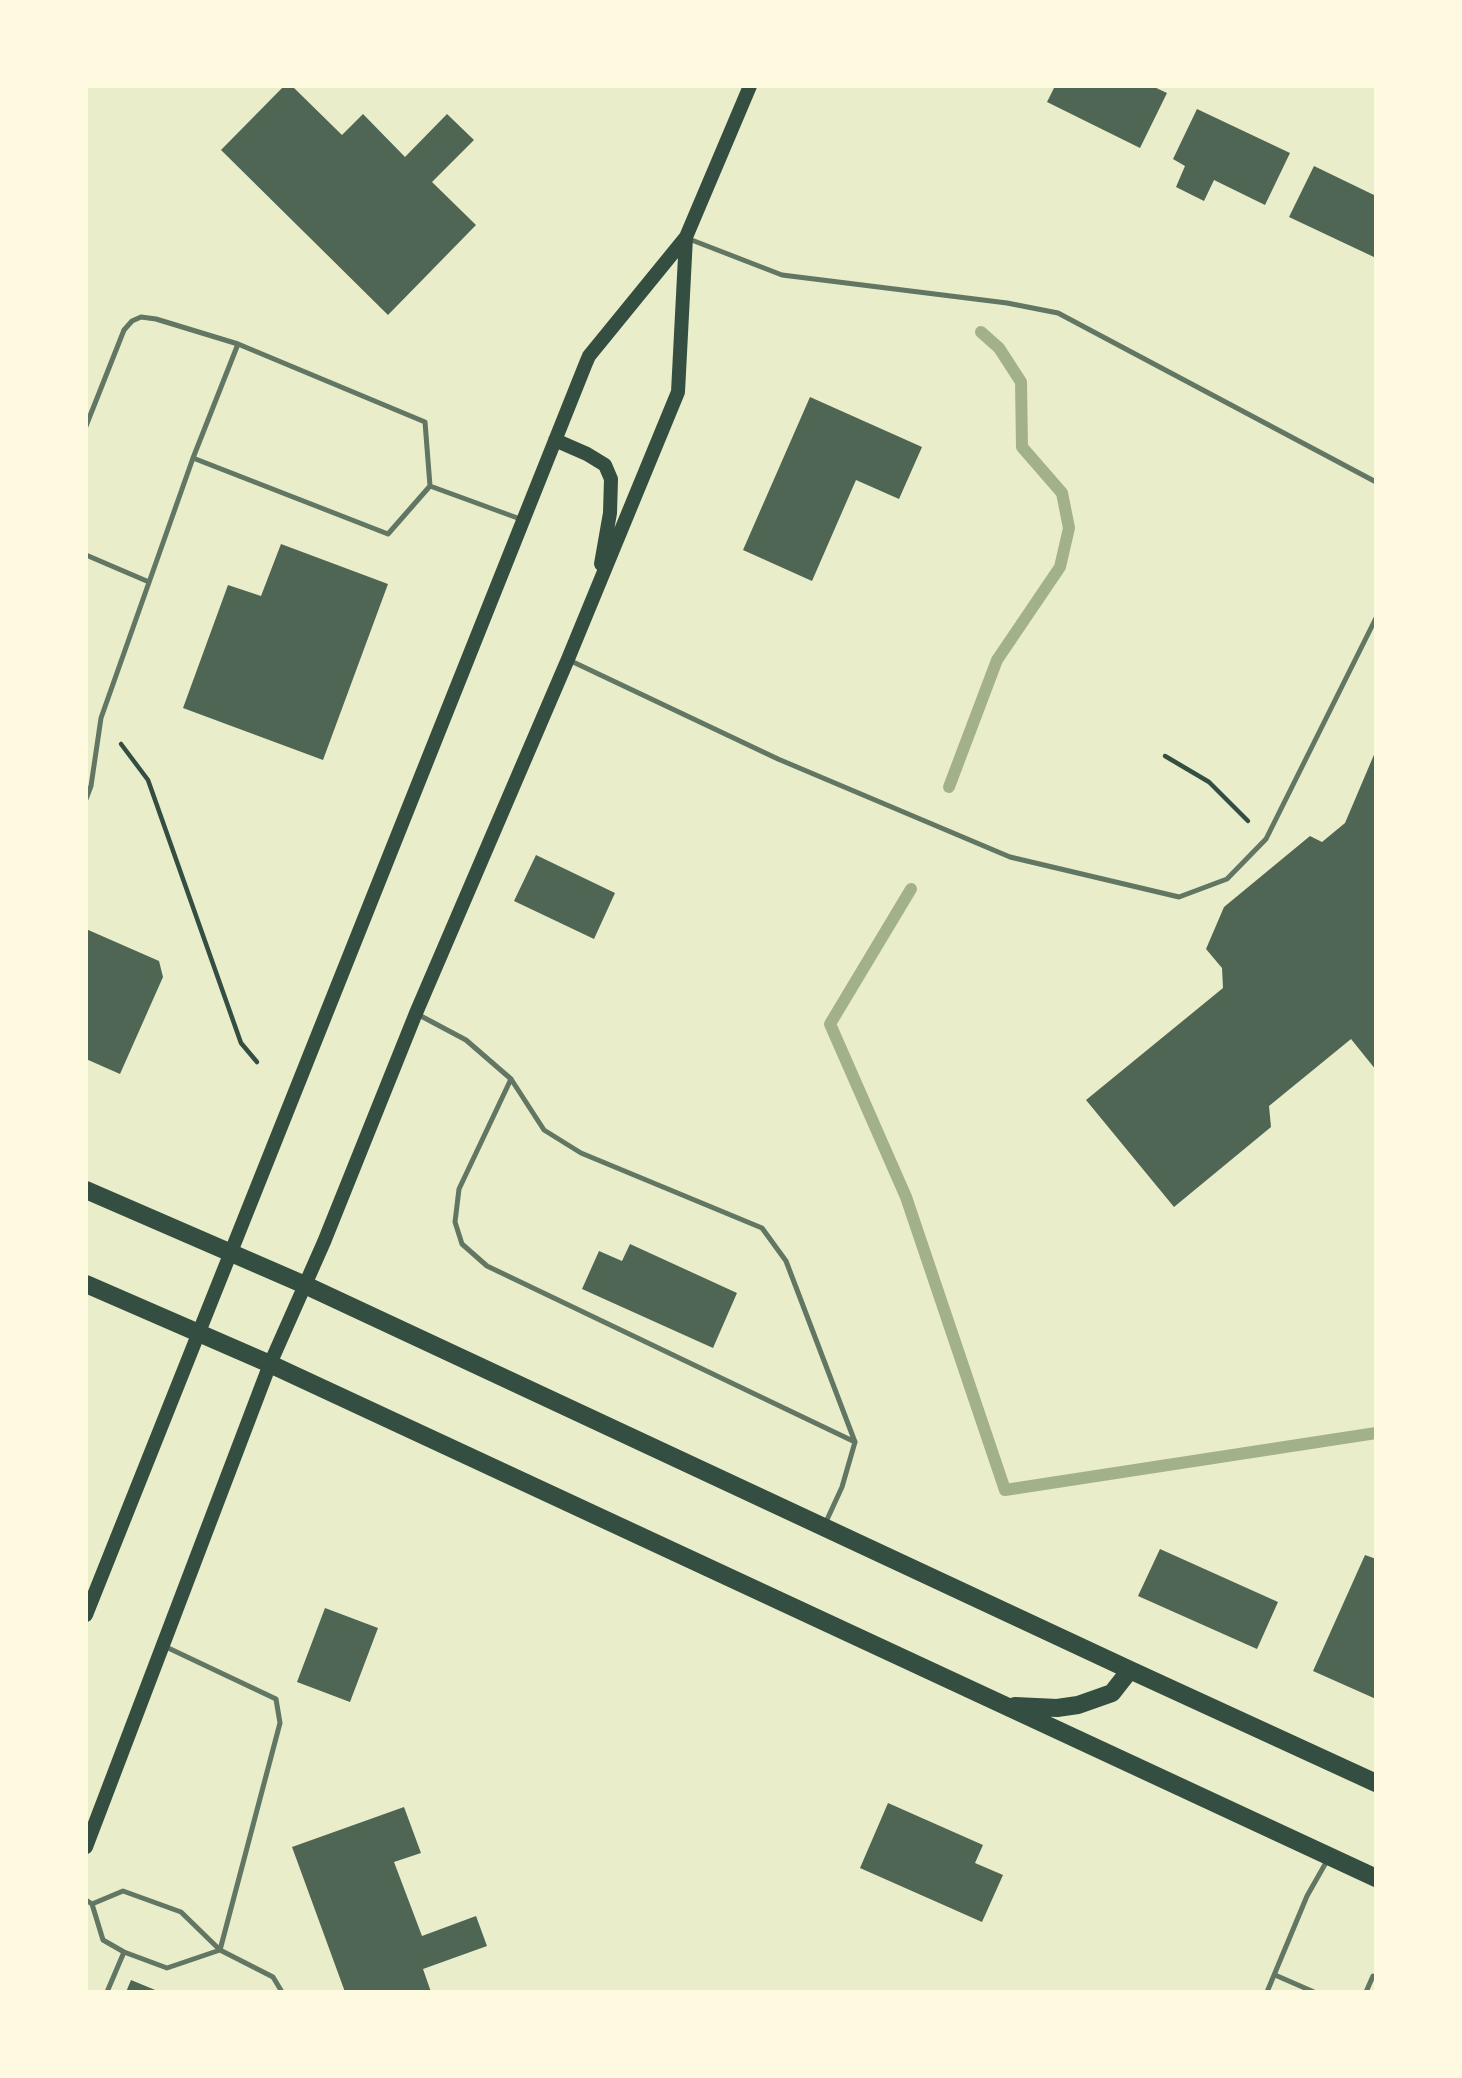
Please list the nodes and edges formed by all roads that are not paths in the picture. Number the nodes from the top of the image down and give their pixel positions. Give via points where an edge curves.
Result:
1 (750, 86) edge
2 (686, 237) junction
3 (237, 344) junction
4 (86, 426) edge
5 (555, 440) junction
6 (193, 458) junction
7 (1376, 482) edge
8 (430, 486) junction
9 (523, 520) junction
10 (86, 555) edge
11 (149, 582) junction
12 (596, 590) junction
13 (1376, 618) edge
14 (568, 659) junction
15 (86, 799) edge
16 (416, 1013) junction
17 (511, 1079) junction
18 (86, 1190) edge
19 (230, 1252) junction
20 (86, 1284) edge
21 (305, 1285) junction
22 (199, 1333) junction
23 (270, 1364) junction
24 (855, 1442) junction
25 (823, 1527) junction
26 (86, 1615) edge
27 (163, 1645) junction
28 (1130, 1670) junction
29 (1005, 1705) junction
30 (1376, 1783) edge
31 (86, 1847) edge
32 (1329, 1856) junction
33 (1376, 1878) edge
34 (86, 1900) edge
35 (92, 1904) junction
36 (220, 1950) junction
37 (124, 1952) junction
38 (1275, 1975) junction
39 (1373, 1976) dead end
40 (107, 1992) edge
41 (282, 1992) edge
42 (1268, 1992) edge
43 (1314, 1992) edge
44 (1366, 1992) edge

1 - 2 main road
2 - 5 main road via 589,356
2 - 7 lane via 782,275 1058,313
2 - 12 main road via 678,392
3 - 4 lane via 164,321 141,317 132,321 124,330
3 - 6 lane
3 - 8 lane via 425,422
5 - 9 main road
5 - 12 main road via 605,465 611,478 607,536
6 - 8 lane via 387,534
6 - 11 lane
8 - 9 lane
9 - 19 main road
10 - 11 lane
11 - 15 lane via 101,718
12 - 14 main road
13 - 14 lane via 1266,839 1227,879 1179,897 1010,858 790,765
14 - 16 main road
16 - 17 lane via 466,1040
16 - 21 main road
17 - 24 lane via 544,1130 581,1153 762,1228 786,1261
17 - 24 lane via 459,1189 455,1222 462,1244 487,1266
18 - 19 main road
19 - 21 main road
19 - 22 main road
20 - 22 main road
21 - 23 main road
21 - 25 main road
22 - 23 main road
22 - 26 main road
23 - 27 main road
23 - 29 main road
24 - 25 lane via 842,1487
25 - 28 main road
27 - 31 main road
27 - 36 lane via 276,1699 280,1723
28 - 29 main road via 1112,1693 1078,1705
28 - 30 main road
29 - 32 main road
32 - 33 main road
32 - 38 lane via 1307,1896
34 - 35 lane
35 - 36 lane via 123,1891 181,1912
35 - 37 lane via 103,1940
36 - 37 lane via 167,1968
36 - 41 lane via 273,1978
37 - 40 lane
38 - 42 lane
38 - 43 lane
39 - 44 lane

